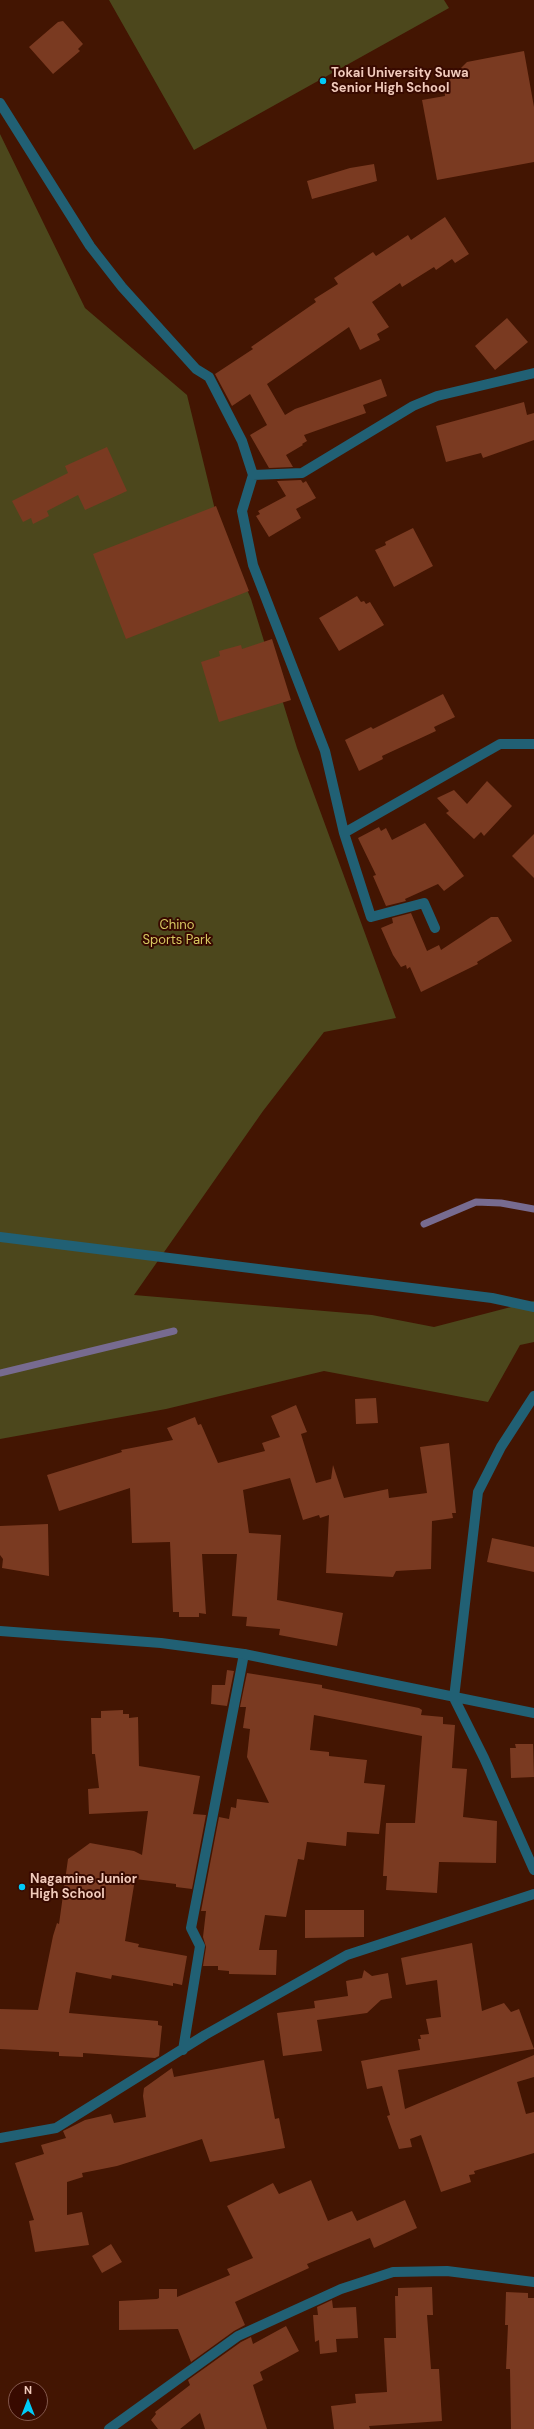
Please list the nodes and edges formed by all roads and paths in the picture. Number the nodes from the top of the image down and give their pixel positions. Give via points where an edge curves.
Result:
1 (0, 103) edge
2 (534, 374) edge
3 (253, 475) junction
4 (534, 744) edge
5 (344, 833) junction
6 (435, 928) dead end
7 (0, 1237) edge
8 (534, 1307) edge
9 (534, 1396) edge
10 (0, 1631) edge
11 (244, 1654) junction
12 (454, 1698) junction
13 (534, 1713) edge
14 (534, 1870) edge
15 (534, 1894) edge
16 (183, 2050) junction
17 (0, 2138) edge
18 (534, 2282) edge
19 (109, 2429) edge

1 - 3 street via 90,246 122,287 196,369 209,377 242,441
2 - 3 street via 437,396 413,406 302,473
3 - 5 street via 242,511 253,565 325,751
4 - 5 street via 500,744
5 - 6 street via 371,917 424,903
7 - 8 street via 492,1298
9 - 12 street via 501,1447 478,1492
10 - 11 street via 161,1643
11 - 12 street
11 - 16 street via 190,1928 200,1946
12 - 13 street
12 - 14 street
15 - 16 street via 347,1955
16 - 17 street via 56,2128
18 - 19 street via 447,2271 393,2272 341,2289 238,2336

